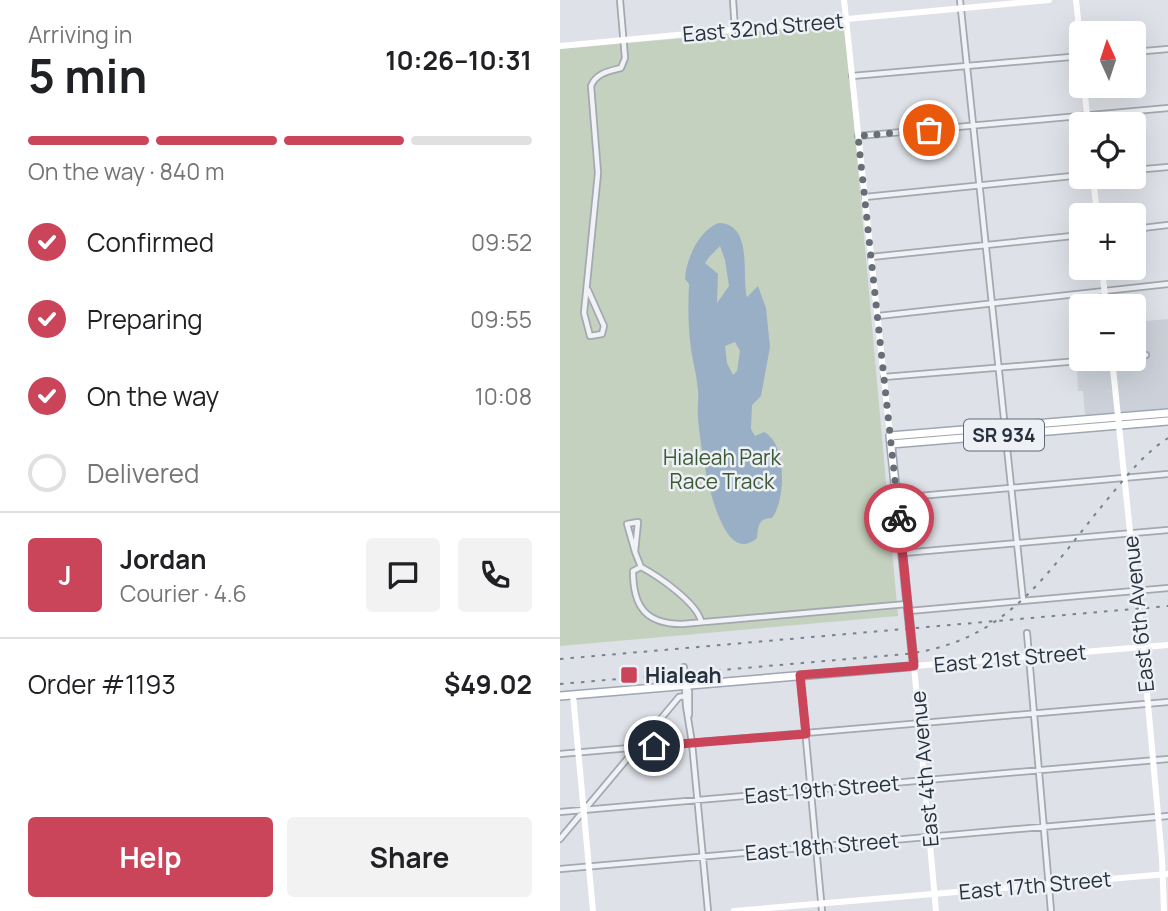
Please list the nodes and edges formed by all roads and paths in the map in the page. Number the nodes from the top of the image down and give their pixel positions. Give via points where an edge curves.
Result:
1 (620, 0) edge
2 (733, 0) edge
3 (844, 0) edge
4 (960, 0) edge
5 (1049, 0) edge
6 (1076, 0) edge
7 (961, 9) junction
8 (846, 20) junction
9 (1078, 21) edge
10 (735, 30) junction
11 (624, 40) junction
12 (560, 46) edge
13 (1168, 48) edge
14 (1146, 51) edge
15 (1069, 58) edge
16 (967, 66) junction
17 (852, 76) junction
18 (1168, 108) edge
19 (1122, 112) edge
20 (1069, 117) edge
21 (973, 126) junction
22 (858, 136) junction
23 (1168, 167) edge
24 (1146, 169) edge
25 (1069, 176) edge
26 (979, 185) junction
27 (864, 197) junction
28 (1168, 225) edge
29 (1146, 228) edge
30 (1069, 235) edge
31 (985, 245) junction
32 (871, 257) junction
33 (1104, 280) edge
34 (1168, 284) edge
35 (587, 290) junction
36 (1105, 291) junction
37 (1105, 294) edge
38 (991, 303) junction
39 (877, 316) junction
40 (1069, 362) edge
41 (998, 367) junction
42 (1113, 371) edge
43 (883, 377) junction
44 (1168, 413) edge
45 (1117, 421) junction
46 (1168, 421) edge
47 (1004, 431) junction
48 (890, 440) junction
49 (1168, 474) edge
50 (1124, 478) junction
51 (1010, 487) junction
52 (897, 498) junction
53 (1168, 530) edge
54 (1130, 534) junction
55 (1017, 544) junction
56 (635, 552) junction
57 (903, 553) junction
58 (641, 568) junction
59 (1168, 588) edge
60 (1136, 590) junction
61 (1023, 600) junction
62 (908, 607) junction
63 (701, 621) junction
64 (1027, 633) dead end
65 (1168, 645) edge
66 (1142, 647) junction
67 (1029, 656) junction
68 (914, 666) junction
69 (684, 667) dead end
70 (800, 675) junction
71 (686, 685) junction
72 (573, 695) junction
73 (560, 696) edge
74 (685, 696) junction
75 (1168, 702) edge
76 (1148, 704) junction
77 (1034, 713) junction
78 (689, 717) junction
79 (920, 724) junction
80 (806, 734) junction
81 (692, 743) junction
82 (636, 748) junction
83 (579, 753) junction
84 (560, 754) edge
85 (1168, 760) edge
86 (1153, 761) junction
87 (1040, 771) junction
88 (925, 780) junction
89 (811, 790) junction
90 (697, 800) junction
91 (584, 810) junction
92 (560, 812) edge
93 (1159, 817) junction
94 (1168, 817) edge
95 (1044, 828) junction
96 (930, 837) junction
97 (560, 839) edge
98 (816, 846) junction
99 (702, 856) junction
100 (590, 866) junction
101 (560, 869) edge
102 (1165, 874) edge
103 (1049, 883) junction
104 (935, 894) junction
105 (822, 907) edge
106 (593, 911) edge
107 (708, 911) edge
108 (734, 911) edge
109 (936, 911) edge
110 (1051, 911) edge
111 (1164, 911) edge

1 - 11 street
2 - 10 street
3 - 8 street, East 4th Avenue
4 - 7 street
5 - 7 street, East 32nd Street
6 - 9 street
7 - 8 street, East 32nd Street
7 - 16 street
8 - 10 street, East 32nd Street
8 - 17 street, East 4th Avenue
10 - 11 street, East 32nd Street
11 - 12 street, East 32nd Street
11 - 35 street via 621,68 599,75 591,86 598,173
13 - 14 street
15 - 16 street
16 - 17 street
16 - 21 street
17 - 22 street, East 4th Avenue
18 - 19 street
20 - 21 street
21 - 22 street
21 - 26 street
22 - 27 street, East 4th Avenue
23 - 24 street
25 - 26 street
26 - 27 street
26 - 31 street
27 - 32 street, East 4th Avenue
28 - 29 street
30 - 31 street
31 - 32 street
31 - 38 street
32 - 39 street, East 4th Avenue
33 - 36 street
34 - 36 street
35 - 35 street via 585,324 590,336 597,336 604,326
36 - 37 street
36 - 38 street
38 - 39 street
38 - 41 street
39 - 43 street, East 4th Avenue
40 - 41 street
41 - 43 street
41 - 47 street
42 - 45 street, East 6th Avenue
43 - 48 street, East 4th Avenue
44 - 45 main road, SR 934
45 - 46 main road, SR 934
45 - 47 main road, SR 934
45 - 50 street, East 6th Avenue
47 - 48 main road, SR 934
47 - 51 street
48 - 52 main road, East 4th Avenue
49 - 50 street
50 - 51 street
50 - 54 street, East 6th Avenue
51 - 52 street
51 - 55 street
52 - 57 main road, East 4th Avenue
53 - 54 street
54 - 55 street
54 - 60 street, East 6th Avenue
55 - 57 street
55 - 61 street
56 - 56 street via 627,524 638,522 638,533
56 - 58 street
57 - 62 main road, East 4th Avenue
58 - 63 street via 658,576
58 - 63 street via 633,571 633,589 648,616 662,624
59 - 60 street
60 - 61 street
60 - 66 street, East 6th Avenue
61 - 62 street
62 - 63 street
62 - 68 main road, East 4th Avenue
64 - 67 street
65 - 66 street, East 21st Street
66 - 67 street, East 21st Street
66 - 76 street, East 6th Avenue
67 - 68 street, East 21st Street
67 - 77 street
68 - 70 main road, East 21st Street
68 - 79 street, East 4th Avenue
69 - 71 street
70 - 71 main road, East 21st Street
70 - 80 street
71 - 72 main road, East 21st Street
71 - 74 street
71 - 78 street
72 - 73 main road, East 21st Street
72 - 83 street
74 - 78 street
74 - 82 street via 679,696
75 - 76 street
76 - 77 street
76 - 86 street, East 6th Avenue
77 - 79 street
77 - 87 street
78 - 81 street
79 - 80 street
79 - 88 street, East 4th Avenue
80 - 81 street
80 - 89 street
81 - 82 street
81 - 90 street
82 - 83 street
82 - 91 street
83 - 84 street
83 - 91 street
85 - 86 street, East 19th Street
86 - 87 street, East 19th Street
86 - 93 street, East 6th Avenue
87 - 88 street, East 19th Street
87 - 95 street
88 - 89 street, East 19th Street
88 - 96 street, East 4th Avenue
89 - 90 street, East 19th Street
89 - 98 street
90 - 91 street, East 19th Street
90 - 99 street
91 - 92 street, East 19th Street
91 - 97 street
91 - 100 street
93 - 94 street, East 18th Street
93 - 95 street, East 18th Street
93 - 102 street, East 6th Avenue
95 - 96 street, East 18th Street
95 - 103 street
96 - 98 street, East 18th Street
96 - 104 street, East 4th Avenue
98 - 99 street, East 18th Street
98 - 105 street
99 - 100 street, East 18th Street
99 - 107 street
100 - 101 street, East 18th Street
100 - 106 street
102 - 103 street, East 17th Street
102 - 111 street, East 6th Avenue
103 - 104 street, East 17th Street
103 - 110 street
104 - 105 street, East 17th Street
104 - 109 street, East 4th Avenue
105 - 108 street, East 17th Street

